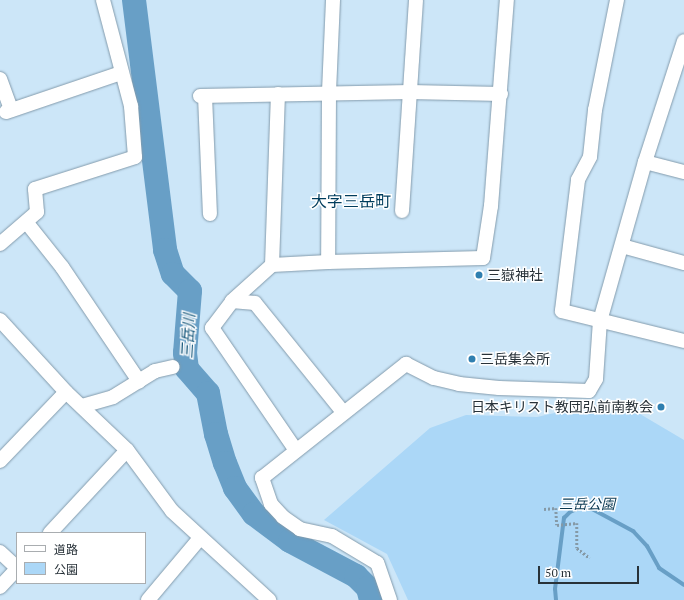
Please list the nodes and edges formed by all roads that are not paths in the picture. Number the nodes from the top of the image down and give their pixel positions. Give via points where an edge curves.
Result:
1 (103, 0) edge
2 (333, 0) edge
3 (416, 0) edge
4 (507, 0) edge
5 (617, 0) edge
6 (684, 41) edge
7 (121, 73) junction
8 (0, 79) edge
9 (410, 92) junction
10 (329, 93) junction
11 (278, 94) junction
12 (501, 94) junction
13 (645, 162) junction
14 (684, 172) edge
15 (402, 212) dead end
16 (210, 214) dead end
17 (27, 223) junction
18 (0, 244) edge
19 (622, 246) junction
20 (328, 262) junction
21 (684, 263) edge
22 (272, 265) junction
23 (232, 301) junction
24 (0, 320) edge
25 (600, 321) junction
26 (684, 341) edge
27 (173, 367) dead end
28 (139, 381) junction
29 (66, 392) junction
30 (82, 406) junction
31 (343, 412) junction
32 (127, 450) junction
33 (295, 450) junction
34 (0, 460) edge
35 (51, 532) edge
36 (200, 538) junction
37 (0, 552) edge
38 (16, 568) edge
39 (16, 570) edge
40 (0, 587) edge
41 (148, 600) edge
42 (269, 600) edge
43 (390, 600) edge

1 - 7 street
2 - 10 street
3 - 9 street
4 - 12 street
5 - 25 street via 595,110 590,157 578,180 562,311
6 - 13 street
7 - 8 street via 9,111
7 - 17 street via 131,106 135,157 35,189 37,212
9 - 10 street
9 - 12 street
9 - 15 street
10 - 11 street
10 - 20 street
11 - 16 street via 203,96
11 - 22 street
12 - 20 street via 491,206 483,258
13 - 14 street
13 - 19 street
17 - 18 street
17 - 28 street via 62,267
19 - 21 street
19 - 25 street
20 - 22 street
22 - 23 street
23 - 31 street via 255,302
23 - 33 street via 212,328
24 - 29 street
25 - 26 street
25 - 31 street via 596,379 589,392 459,384 434,378 406,364
27 - 28 street via 155,371
28 - 30 street via 112,397
29 - 30 street
29 - 34 street
30 - 32 street
31 - 33 street
32 - 35 street
32 - 36 street via 172,511
33 - 43 street via 262,478 271,504 300,529 332,536 377,563
36 - 41 street
36 - 42 street
37 - 38 street
39 - 40 street

